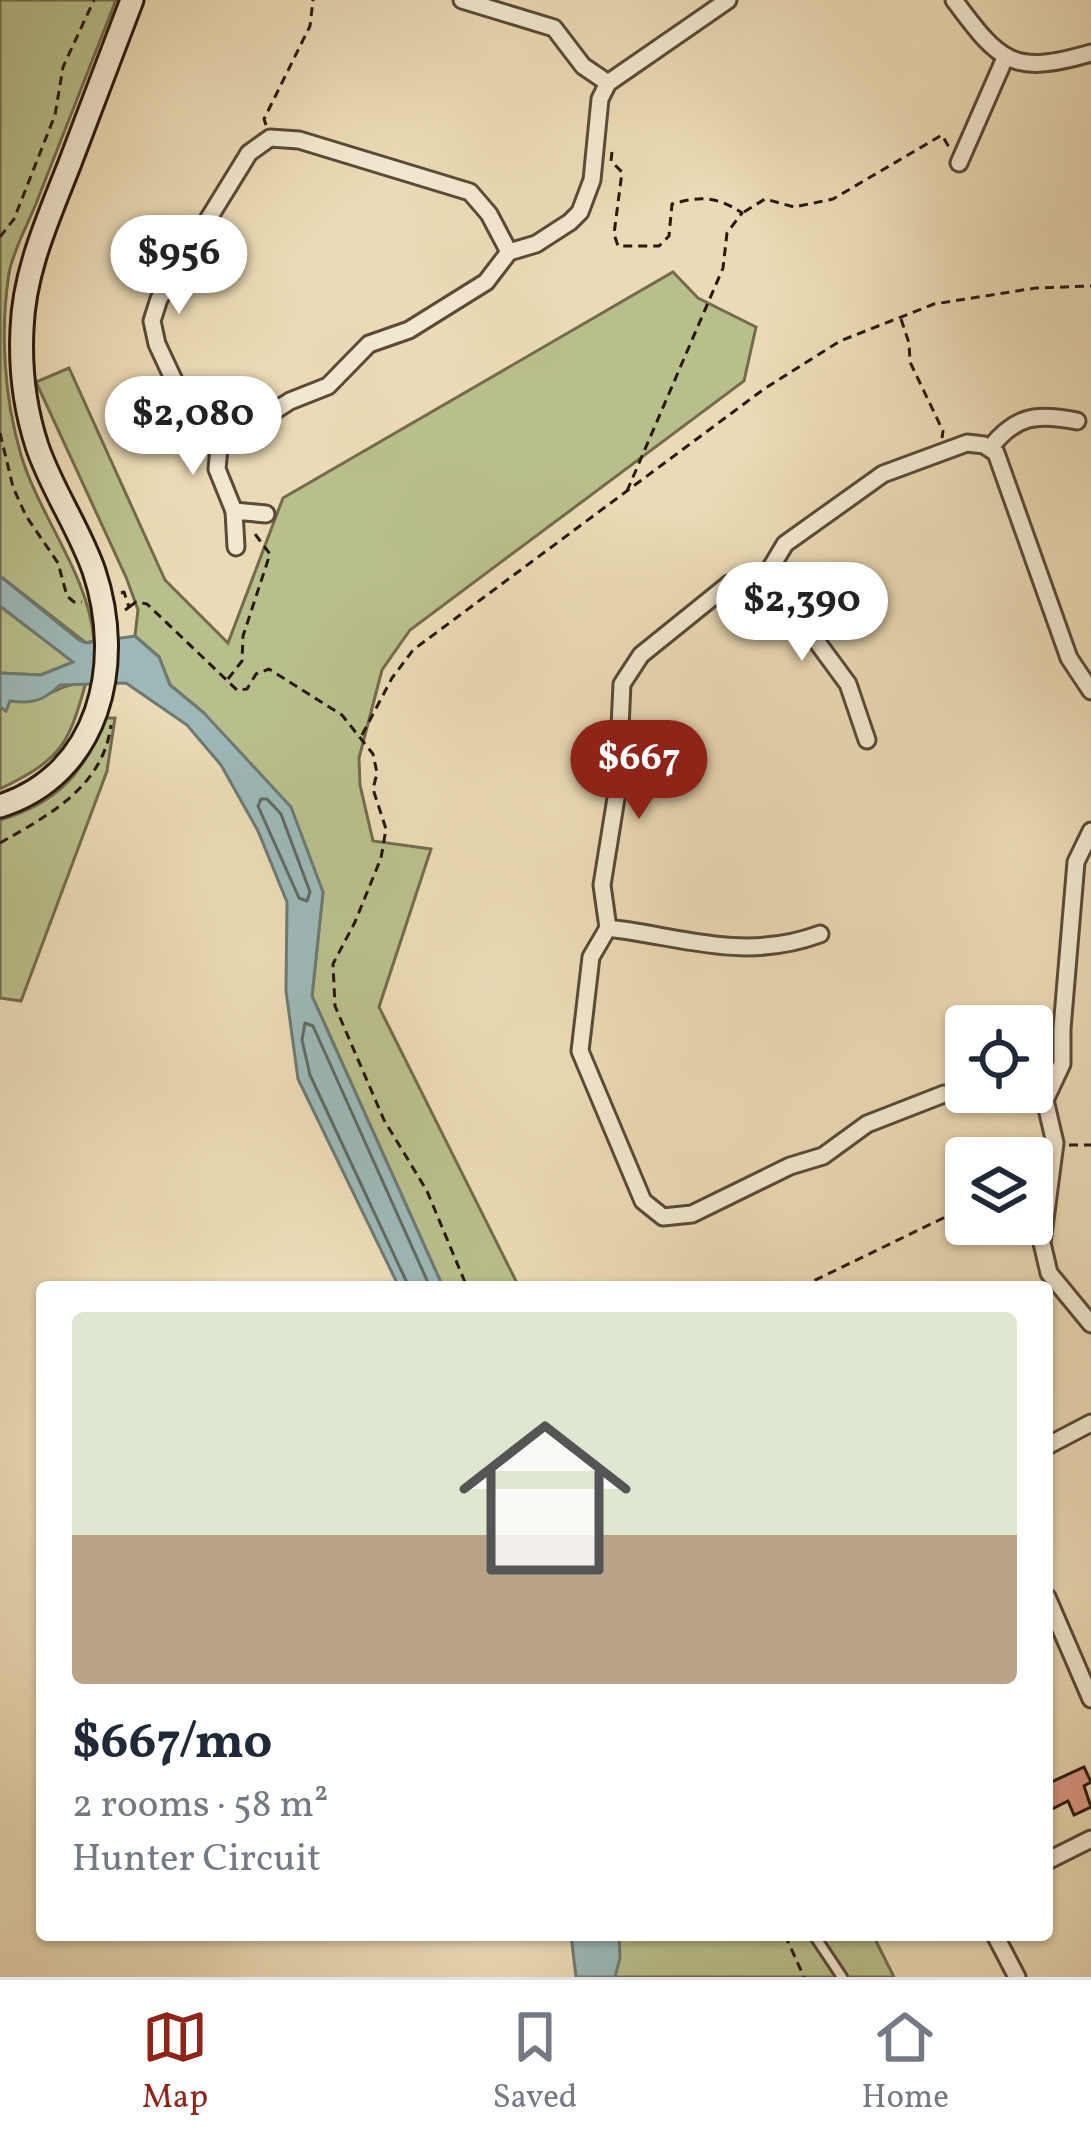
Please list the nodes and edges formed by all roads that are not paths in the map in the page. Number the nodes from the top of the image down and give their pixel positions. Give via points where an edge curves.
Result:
1 (132, 0) edge
2 (462, 0) edge
3 (728, 0) edge
4 (954, 0) edge
5 (1091, 52) edge
6 (1005, 58) junction
7 (608, 83) junction
8 (959, 164) road end
9 (509, 252) junction
10 (1077, 421) dead end
11 (220, 436) junction
12 (990, 448) junction
13 (234, 512) junction
14 (266, 514) dead end
15 (236, 547) dead end
16 (767, 574) junction
17 (1091, 692) edge
18 (867, 740) dead end
19 (0, 806) edge
20 (1091, 831) edge
21 (608, 928) junction
22 (820, 934) dead end
23 (1053, 1083) edge
24 (945, 1094) edge
25 (1048, 1113) edge
26 (1091, 1324) edge
27 (1091, 1423) edge
28 (1053, 1443) edge
29 (1053, 1611) edge
30 (1091, 1700) edge
31 (1091, 1839) edge
32 (1053, 1858) edge
33 (818, 1941) edge
34 (998, 1941) edge
35 (842, 1977) edge
36 (1017, 1977) edge

1 - 19 main road via 37,248 22,326 28,416 101,597 102,686 91,728 62,772
2 - 7 street via 554,28
3 - 7 street
4 - 6 street
5 - 6 street via 1030,64
6 - 8 street
7 - 9 street via 580,212 550,238
9 - 11 street via 486,282 409,330 369,344 328,386
9 - 11 street via 470,193 270,138 249,153 152,321 191,417
10 - 12 street via 1019,421
11 - 13 street via 217,469
12 - 16 street via 967,443 883,474 785,544
12 - 17 street via 1075,672
13 - 14 street
13 - 15 street
16 - 18 street via 848,684
16 - 21 street via 729,584 626,674 602,885
20 - 23 street via 1076,862 1062,1064
21 - 22 street via 758,950
21 - 24 street via 591,957 580,1051 643,1201 663,1217 692,1214 824,1156 867,1124
25 - 26 street via 1055,1143 1043,1257
27 - 28 street
29 - 30 street
31 - 32 street
33 - 35 lane
34 - 36 street

